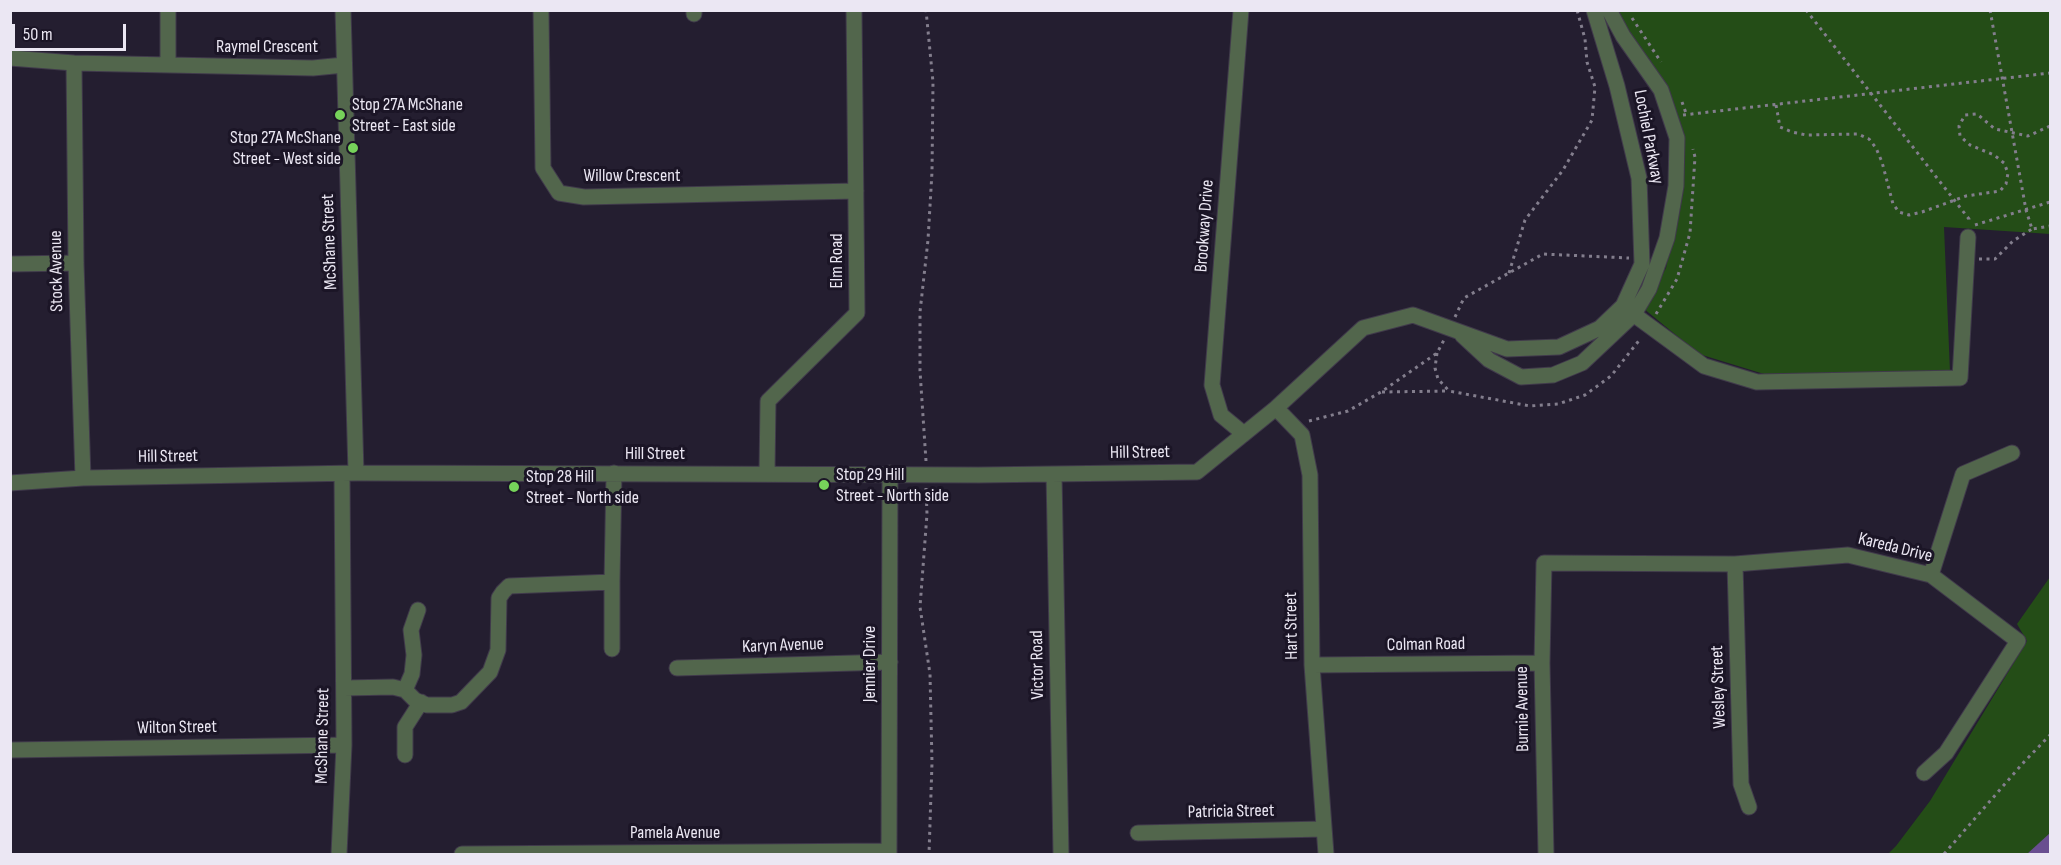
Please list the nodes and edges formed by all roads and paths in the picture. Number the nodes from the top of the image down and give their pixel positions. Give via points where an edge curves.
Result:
1 (168, 10) edge
2 (343, 10) edge
3 (541, 10) edge
4 (854, 10) edge
5 (926, 10) edge
6 (1241, 10) edge
7 (1577, 10) edge
8 (1594, 10) edge
9 (1609, 10) edge
10 (1806, 10) edge
11 (1990, 10) edge
12 (10, 58) edge
13 (74, 63) junction
14 (344, 64) junction
15 (168, 65) junction
16 (2050, 74) edge
17 (2002, 79) junction
18 (1872, 95) junction
19 (1776, 105) junction
20 (1670, 116) junction
21 (2050, 126) edge
22 (2012, 134) junction
23 (856, 191) junction
24 (1955, 201) junction
25 (2050, 202) edge
26 (2026, 210) junction
27 (2050, 226) edge
28 (2032, 229) junction
29 (1968, 237) dead end
30 (1631, 258) dead end
31 (1966, 259) junction
32 (76, 263) junction
33 (10, 264) edge
34 (1509, 273) junction
35 (1628, 310) junction
36 (1453, 328) junction
37 (1449, 391) dead end
38 (1381, 392) junction
39 (1276, 408) junction
40 (1293, 426) junction
41 (1244, 434) junction
42 (2012, 453) dead end
43 (349, 473) junction
44 (614, 473) junction
45 (767, 473) junction
46 (890, 473) junction
47 (925, 473) junction
48 (1054, 474) junction
49 (83, 478) junction
50 (10, 483) edge
51 (1544, 563) joint
52 (1735, 564) junction
53 (1931, 575) junction
54 (612, 582) junction
55 (418, 610) dead end
56 (612, 649) dead end
57 (890, 662) junction
58 (1542, 663) junction
59 (1312, 665) junction
60 (677, 668) dead end
61 (344, 688) junction
62 (405, 690) junction
63 (421, 702) junction
64 (2050, 735) edge
65 (344, 745) junction
66 (10, 750) edge
67 (405, 755) dead end
68 (1924, 773) dead end
69 (1749, 807) dead end
70 (1324, 830) junction
71 (1138, 833) dead end
72 (890, 853) edge
73 (339, 855) edge
74 (462, 855) edge
75 (929, 855) edge
76 (1061, 855) edge
77 (1326, 855) edge
78 (1546, 855) edge
79 (1944, 855) edge

1 - 15 street
2 - 14 street, McShane Street
3 - 23 street, Willow Crescent via 543,168 559,193 584,197
4 - 23 street, Elm Road
5 - 47 path via 933,93 930,217 920,312
6 - 41 street, Brookway Drive via 1212,385 1221,415
7 - 34 path via 1595,87 1592,120 1563,170 1525,220
8 - 35 street, Lochiel Parkway via 1639,178 1642,264
9 - 20 street, Lochiel Parkway via 1661,90
10 - 18 path
11 - 17 path
12 - 13 street, Raymel Crescent
13 - 15 street, Raymel Crescent
13 - 32 street, Stock Avenue
14 - 15 street, Raymel Crescent via 313,68
14 - 43 street, McShane Street
16 - 17 path
17 - 18 path
17 - 22 path
18 - 19 path
18 - 24 path
19 - 20 path
19 - 24 path via 1780,127 1792,132 1858,134 1869,139 1882,162 1889,196 1899,212 1915,214
20 - 35 street, Lochiel Parkway via 1677,138 1676,186 1667,238 1649,290
21 - 22 path via 2028,136
22 - 24 path via 1995,129 1977,114 1965,115 1959,126 1960,136 1994,155 2008,173 2000,191
22 - 26 path
23 - 45 street, Elm Road via 856,313 768,401
24 - 26 path via 1969,219 1969,227
25 - 26 path
26 - 28 path
27 - 28 path
28 - 31 path via 2013,241 1995,260
29 - 31 street
30 - 34 path via 1543,254
31 - 35 street via 1960,378 1757,381 1704,366
32 - 33 street
32 - 49 street, Stock Avenue
34 - 36 path via 1464,298
35 - 36 street, Lochiel Parkway via 1559,347 1508,349
35 - 36 street, Lochiel Parkway via 1581,363 1553,375 1521,377 1489,360
36 - 38 path via 1437,353
36 - 39 street, Lochiel Parkway via 1413,315 1363,328
37 - 38 path
38 - 40 path via 1348,411
39 - 40 street, Hart Street
39 - 41 street, Hill Street
40 - 59 street, Hart Street via 1302,435 1310,476
41 - 48 street, Hill Street via 1197,472
42 - 53 street via 1963,474
43 - 44 street, Hill Street
43 - 49 street, Hill Street
43 - 61 street, McShane Street
44 - 45 street, Hill Street
44 - 54 street
45 - 46 street, Hill Street
46 - 47 street, Hill Street
46 - 57 street, Jennier Drive
47 - 48 street, Hill Street
47 - 75 path via 927,514 920,607 930,674
48 - 76 street, Victor Road
49 - 50 street, Hill Street
51 - 52 street, Kareda Drive
51 - 58 street, Burnie Avenue
52 - 53 street, Kareda Drive via 1848,555
52 - 69 street, Wesley Street via 1741,783
53 - 68 street, Kareda Drive via 2018,641 1946,753
54 - 56 street
54 - 63 street via 509,586 499,598 498,650 490,672 461,702
55 - 62 street via 411,630 412,674
57 - 60 street, Karyn Avenue
57 - 72 street, Jennier Drive
58 - 59 street, Colman Road
58 - 78 street, Burnie Avenue
59 - 70 street, Hart Street
61 - 62 street
61 - 65 street, McShane Street
62 - 63 street
63 - 67 street via 405,727
64 - 79 path
65 - 66 street, Wilton Street
65 - 73 street, McShane Street
70 - 71 street, Patricia Street
70 - 77 street, Hart Street
72 - 74 street, Pamela Avenue

